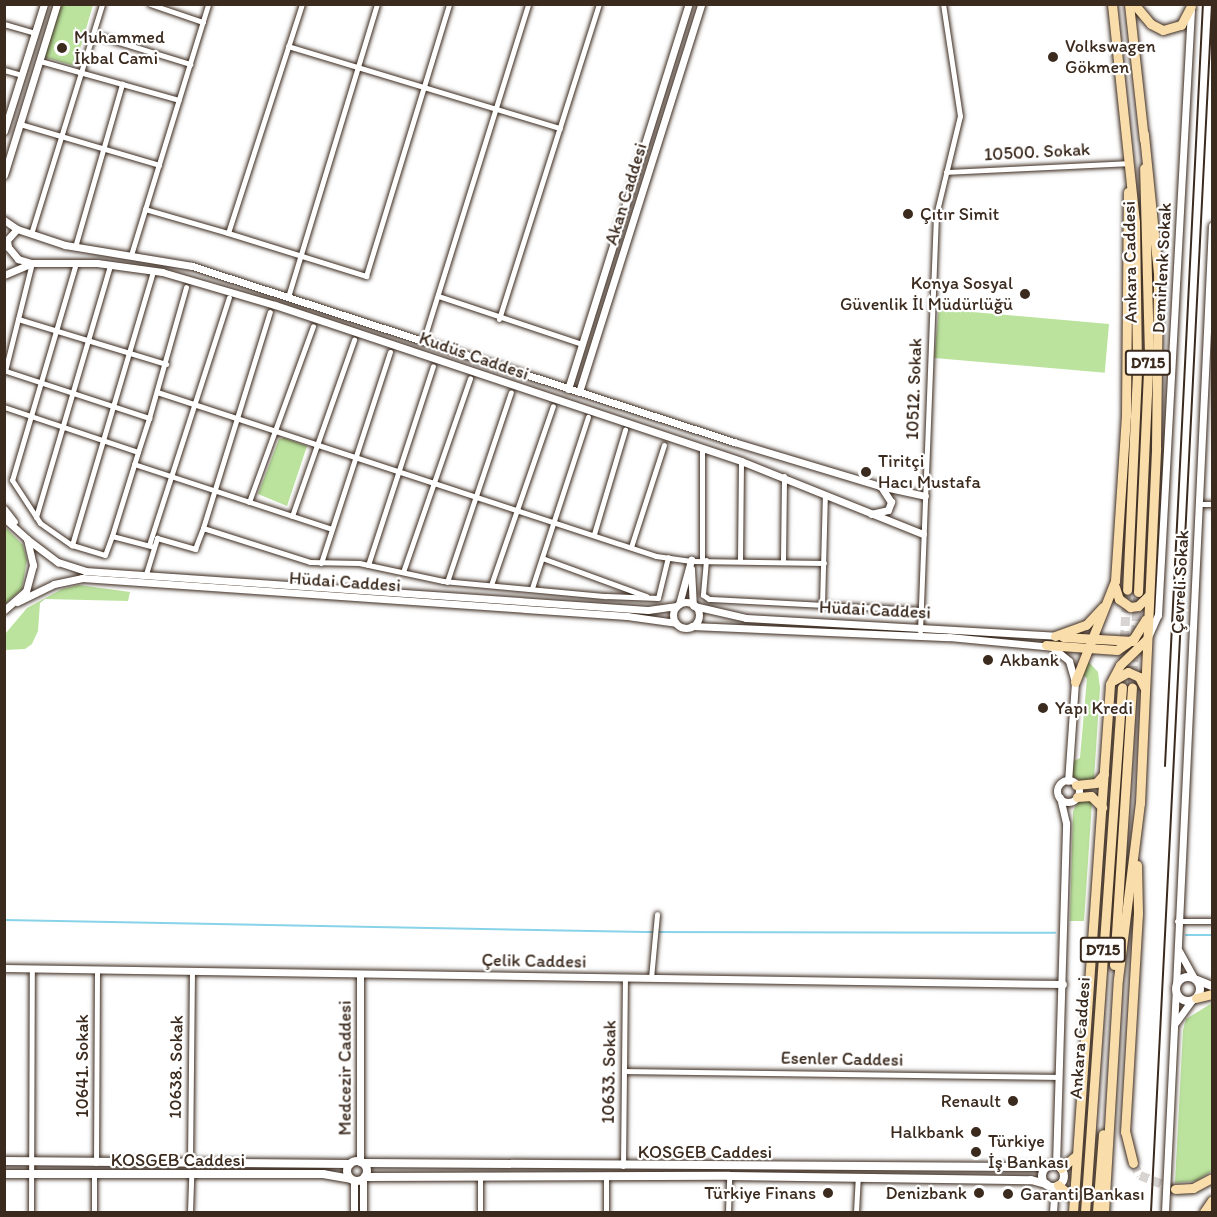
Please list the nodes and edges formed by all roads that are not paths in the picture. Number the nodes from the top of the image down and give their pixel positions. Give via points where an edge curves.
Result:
1 (44, 4) edge
2 (57, 4) edge
3 (102, 4) edge
4 (150, 4) edge
5 (208, 4) edge
6 (302, 4) edge
7 (377, 4) edge
8 (449, 4) edge
9 (528, 4) edge
10 (599, 4) edge
11 (689, 4) edge
12 (701, 4) edge
13 (943, 4) edge
14 (1112, 4) edge
15 (1129, 4) edge
16 (1134, 4) edge
17 (1191, 5) edge
18 (202, 22) junction
19 (4, 24) edge
20 (35, 33) junction
21 (93, 34) junction
22 (288, 46) junction
23 (40, 61) junction
24 (190, 64) junction
25 (357, 67) junction
26 (4, 70) edge
27 (81, 72) junction
28 (21, 75) junction
29 (122, 84) junction
30 (424, 88) junction
31 (179, 100) junction
32 (495, 111) junction
33 (6, 117) edge
34 (20, 124) junction
35 (560, 128) junction
36 (4, 131) edge
37 (1144, 134) junction
38 (62, 136) junction
39 (102, 148) junction
40 (1129, 163) junction
41 (159, 165) junction
42 (946, 172) junction
43 (4, 175) edge
44 (145, 209) junction
45 (4, 220) edge
46 (1212, 226) edge
47 (17, 229) junction
48 (228, 233) junction
49 (32, 234) junction
50 (75, 247) junction
51 (131, 255) junction
52 (299, 255) junction
53 (32, 263) junction
54 (76, 263) junction
55 (110, 265) junction
56 (153, 271) junction
57 (4, 274) edge
58 (186, 288) dead end
59 (438, 296) junction
60 (288, 297) junction
61 (229, 298) dead end
62 (270, 312) dead end
63 (18, 319) junction
64 (499, 319) junction
65 (313, 326) dead end
66 (56, 331) junction
67 (354, 340) dead end
68 (89, 341) junction
69 (423, 342) junction
70 (582, 344) junction
71 (390, 352) dead end
72 (129, 353) junction
73 (165, 364) junction
74 (433, 366) dead end
75 (5, 371) edge
76 (470, 378) dead end
77 (40, 384) junction
78 (568, 389) junction
79 (157, 392) junction
80 (511, 392) dead end
81 (579, 393) junction
82 (74, 394) junction
83 (194, 404) junction
84 (553, 406) dead end
85 (4, 407) edge
86 (113, 408) junction
87 (30, 416) junction
88 (588, 417) dead end
89 (149, 418) junction
90 (238, 418) junction
91 (65, 428) junction
92 (276, 430) junction
93 (625, 430) dead end
94 (104, 440) junction
95 (318, 444) junction
96 (664, 445) dead end
97 (702, 449) junction
98 (138, 452) junction
99 (356, 456) junction
100 (741, 461) junction
101 (134, 464) junction
102 (399, 470) junction
103 (171, 476) junction
104 (784, 476) junction
105 (434, 481) junction
106 (880, 486) junction
107 (215, 491) junction
108 (476, 495) junction
109 (825, 495) junction
110 (925, 496) junction
111 (249, 502) junction
112 (1199, 504) junction
113 (1212, 504) edge
114 (517, 508) junction
115 (4, 509) edge
116 (869, 514) junction
117 (292, 516) junction
118 (4, 518) edge
119 (36, 518) junction
120 (555, 520) junction
121 (203, 528) junction
122 (332, 529) junction
123 (21, 531) junction
124 (594, 534) junction
125 (924, 534) junction
126 (112, 536) junction
127 (27, 540) junction
128 (72, 545) junction
129 (151, 546) junction
130 (631, 547) junction
131 (668, 557) junction
132 (1117, 557) junction
133 (542, 558) junction
134 (740, 559) junction
135 (691, 560) junction
136 (704, 560) junction
137 (783, 561) junction
138 (321, 563) junction
139 (824, 563) junction
140 (368, 565) junction
141 (403, 572) junction
142 (146, 574) junction
143 (1115, 581) junction
144 (447, 582) junction
145 (491, 585) junction
146 (532, 588) junction
147 (1127, 590) tunnel mouth
148 (1138, 591) tunnel mouth
149 (1148, 595) junction
150 (653, 598) junction
151 (15, 603) junction
152 (678, 605) junction
153 (694, 605) junction
154 (822, 606) junction
155 (4, 610) edge
156 (921, 610) junction
157 (1147, 617) junction
158 (4, 618) edge
159 (676, 623) junction
160 (692, 626) junction
161 (920, 632) junction
162 (1055, 636) junction
163 (1093, 638) junction
164 (1139, 642) junction
165 (1046, 645) junction
166 (1089, 649) junction
167 (1075, 682) junction
168 (1145, 689) junction
169 (1109, 690) junction
170 (1104, 774) junction
171 (1072, 783) junction
172 (1060, 798) junction
173 (1075, 799) junction
174 (1102, 807) junction
175 (1066, 823) junction
176 (1136, 836) junction
177 (1097, 885) junction
178 (657, 914) dead end
179 (1177, 921) junction
180 (1212, 921) edge
181 (1177, 940) junction
182 (4, 968) edge
183 (32, 969) junction
184 (97, 970) junction
185 (192, 971) junction
186 (360, 974) junction
187 (625, 977) junction
188 (651, 978) junction
189 (1101, 978) junction
190 (1194, 979) junction
191 (1063, 984) junction
192 (1212, 986) edge
193 (1176, 988) junction
194 (1212, 994) edge
195 (1194, 999) junction
196 (1174, 1027) junction
197 (624, 1071) junction
198 (1059, 1077) junction
199 (1076, 1156) junction
200 (4, 1161) edge
201 (32, 1162) junction
202 (190, 1162) junction
203 (362, 1162) junction
204 (96, 1163) junction
205 (1133, 1163) tunnel mouth
206 (350, 1164) junction
207 (623, 1166) junction
208 (1047, 1167) junction
209 (1058, 1167) junction
210 (4, 1174) edge
211 (32, 1174) junction
212 (94, 1176) junction
213 (191, 1176) junction
214 (480, 1176) junction
215 (729, 1176) junction
216 (606, 1177) junction
217 (858, 1178) junction
218 (1212, 1178) edge
219 (358, 1179) junction
220 (1046, 1184) junction
221 (1057, 1186) junction
222 (1175, 1189) tunnel mouth
223 (1074, 1199) junction
224 (1212, 1200) edge
225 (31, 1212) edge
226 (94, 1212) edge
227 (190, 1212) edge
228 (354, 1212) edge
229 (363, 1212) edge
230 (480, 1212) edge
231 (606, 1212) edge
232 (728, 1212) edge
233 (856, 1212) edge
234 (1053, 1212) edge
235 (1073, 1212) edge
236 (1085, 1212) edge
237 (1097, 1212) edge
238 (1104, 1212) edge
239 (1165, 1212) edge
240 (1204, 1212) edge

1 - 20 street
2 - 23 street
3 - 21 street
4 - 18 street
5 - 18 street
6 - 22 street
7 - 25 street
8 - 30 street
9 - 32 street
10 - 35 street
11 - 70 street, Akan Caddesi
12 - 81 street, Akan Caddesi
13 - 42 street, 10512. Sokak via 960,116
14 - 40 highway, Ankara Caddesi / D715
15 - 37 highway, Ankara Caddesi / D715
16 - 17 highway via 1151,24 1163,30 1181,25
17 - 164 street, Demirlenk Sokak via 1158,615
18 - 24 street
19 - 20 street
20 - 28 street
21 - 24 street
21 - 27 street
22 - 25 street
22 - 48 street
23 - 27 street
23 - 34 street
24 - 31 street
25 - 30 street
25 - 52 street
26 - 28 street
27 - 29 street
27 - 38 street
28 - 33 street
29 - 31 street
29 - 39 street
30 - 32 street
30 - 52 street via 366,276
31 - 41 street
32 - 35 street
32 - 59 street
33 - 36 street
34 - 38 street
34 - 43 street
35 - 64 street
37 - 148 highway, Ankara Caddesi / D715 via 1149,354
37 - 149 highway via 1154,214 1160,331
38 - 39 street
38 - 49 street
39 - 41 street
39 - 50 street
40 - 42 street, 10500. Sokak
40 - 132 highway via 1126,414
40 - 147 highway, Ankara Caddesi / D715 via 1136,222 1137,372
41 - 44 street
42 - 110 street, 10512. Sokak via 936,215
44 - 48 street
44 - 51 street
45 - 47 street, Kudüs Caddesi
46 - 112 street, Çevreli Sokak
47 - 49 street, Kudüs Caddesi
47 - 53 street via 8,240 8,247 18,259
48 - 52 street
49 - 50 street, Kudüs Caddesi
50 - 51 street, Kudüs Caddesi
51 - 60 street, Kudüs Caddesi via 192,266
52 - 60 street
53 - 54 street, Kudüs Caddesi
53 - 57 street, Kudüs Caddesi
53 - 63 street
54 - 55 street, Kudüs Caddesi
54 - 66 street
55 - 56 street, Kudüs Caddesi
55 - 68 street
56 - 72 street
56 - 97 street, Kudüs Caddesi via 275,305
58 - 73 street
59 - 64 street
59 - 69 street
60 - 69 street, Kudüs Caddesi
61 - 83 street
62 - 90 street
63 - 66 street
63 - 75 street
64 - 70 street
65 - 92 street
66 - 68 street
66 - 77 street
67 - 95 street
68 - 72 street
68 - 82 street
69 - 78 street, Kudüs Caddesi
70 - 78 street, Akan Caddesi
71 - 99 street
72 - 73 street
72 - 86 street
73 - 79 street
74 - 102 street
75 - 77 street
76 - 105 street
77 - 82 street
77 - 87 street
78 - 81 street, Kudüs Caddesi
79 - 83 street
79 - 89 street
80 - 108 street
81 - 106 street, Kudüs Caddesi
82 - 86 street
82 - 91 street
83 - 90 street
83 - 103 street
84 - 114 street
85 - 87 street
86 - 89 street
86 - 94 street
87 - 91 street
87 - 119 street via 12,480
88 - 120 street
89 - 98 street
90 - 92 street
90 - 107 street
91 - 94 street
91 - 119 street
92 - 95 street
92 - 111 street
93 - 124 street
94 - 98 street
94 - 128 street
95 - 99 street
95 - 117 street
96 - 130 street
97 - 100 street, Kudüs Caddesi
97 - 136 street
98 - 101 street
99 - 102 street
99 - 122 street
100 - 104 street, Kudüs Caddesi
100 - 134 street
101 - 103 street
101 - 126 street
102 - 105 street
102 - 140 street
103 - 107 street
103 - 129 street
104 - 109 street, Kudüs Caddesi
104 - 137 street
105 - 108 street
105 - 141 street
106 - 110 street, Kudüs Caddesi
106 - 116 street via 891,502 888,510
107 - 111 street
107 - 121 street
108 - 114 street
108 - 144 street
109 - 116 street, Kudüs Caddesi
109 - 139 street
110 - 125 street, 10512. Sokak
111 - 117 street
112 - 113 street
112 - 179 street, Çevreli Sokak
114 - 120 street
114 - 145 street
115 - 123 street
116 - 125 street, Kudüs Caddesi
117 - 122 street
118 - 123 street
119 - 128 street
120 - 124 street
120 - 133 street
121 - 129 street via 195,549 157,538
121 - 138 street
122 - 138 street
123 - 127 street
124 - 130 street
125 - 156 street, 10512. Sokak
126 - 128 street via 105,555
126 - 129 street
127 - 142 street, Hüdai Caddesi via 67,567
127 - 151 street via 33,572
129 - 142 street
130 - 131 street
131 - 135 street
131 - 150 street via 658,598
132 - 143 highway
132 - 162 highway via 1106,599 1097,615 1082,627
133 - 146 street
133 - 150 street
134 - 136 street
134 - 137 street
135 - 136 street
135 - 152 street
135 - 153 street
136 - 154 street via 703,595 709,599
137 - 139 street
138 - 140 street
139 - 154 street
140 - 141 street
141 - 144 street
142 - 152 street, Hüdai Caddesi via 648,610
143 - 149 highway via 1119,599 1130,607 1138,606
143 - 163 highway
144 - 145 street
145 - 146 street
146 - 150 street
149 - 157 highway
151 - 155 street, Hüdai Caddesi
151 - 158 street
151 - 159 street, Hüdai Caddesi via 54,584 81,578 580,612
152 - 153 street
152 - 159 street via 673,613
153 - 160 street via 698,615
153 - 161 street, Hüdai Caddesi via 737,617
154 - 156 street
156 - 161 street, 10512. Sokak
157 - 164 highway
157 - 164 highway
159 - 160 street via 684,628
160 - 161 street, Hüdai Caddesi
161 - 162 street, Hüdai Caddesi
161 - 165 street, Hüdai Caddesi
162 - 163 highway
163 - 164 highway
163 - 166 highway
164 - 166 highway via 1114,650
164 - 168 highway via 1147,659
164 - 169 highway via 1113,674
165 - 166 highway
165 - 167 street via 1067,658
166 - 167 highway
167 - 171 street
168 - 169 highway via 1139,677 1128,672 1117,676
168 - 176 highway
169 - 170 highway
170 - 171 highway via 1096,783
170 - 174 highway
171 - 172 street via 1058,788
171 - 173 street
172 - 173 street
172 - 175 street
173 - 174 highway via 1091,795
173 - 175 street
174 - 177 highway
175 - 191 street
176 - 205 highway via 1138,913 1125,1132
176 - 238 highway via 1118,979
177 - 189 highway
177 - 199 highway
178 - 188 street
179 - 180 street
179 - 181 street, Çevreli Sokak
181 - 190 street via 1181,960
181 - 193 street, Çevreli Sokak
182 - 183 street, Çelik Caddesi
183 - 184 street, Çelik Caddesi
183 - 201 street
184 - 185 street, Çelik Caddesi
184 - 204 street, 10641. Sokak
185 - 186 street, Çelik Caddesi
185 - 202 street, 10638. Sokak
186 - 187 street, Çelik Caddesi
186 - 203 street, Medcezir Caddesi
187 - 188 street, Çelik Caddesi
187 - 197 street, 10633. Sokak
188 - 191 street, Çelik Caddesi
189 - 236 highway, Ankara Caddesi / D715
189 - 237 highway, Ankara Caddesi / D715 via 1127,687
190 - 192 main road
190 - 193 main road via 1184,978
190 - 195 main road via 1200,988
191 - 198 street
193 - 195 main road via 1180,998
193 - 196 street, Çevreli Sokak
194 - 195 highway
195 - 196 street
196 - 239 street, Çevreli Sokak
197 - 198 street, Esenler Caddesi
197 - 207 street, 10633. Sokak
198 - 209 street
199 - 209 highway
199 - 223 highway
200 - 201 main road, KOSGEB Caddesi
201 - 204 main road, KOSGEB Caddesi
201 - 211 street
202 - 204 main road, KOSGEB Caddesi
202 - 206 main road, KOSGEB Caddesi
203 - 206 main road, KOSGEB Caddesi
203 - 207 main road, KOSGEB Caddesi
203 - 219 main road
206 - 219 main road via 348,1170
207 - 208 main road, KOSGEB Caddesi
208 - 209 main road
208 - 220 main road via 1042,1175
209 - 221 main road via 1064,1178
210 - 211 main road, KOSGEB Caddesi
211 - 212 main road, KOSGEB Caddesi
211 - 225 street
212 - 213 main road, KOSGEB Caddesi
212 - 226 street
213 - 219 main road, KOSGEB Caddesi via 323,1174
213 - 227 street
214 - 216 main road, KOSGEB Caddesi
214 - 219 main road, KOSGEB Caddesi
214 - 230 street
215 - 216 main road, KOSGEB Caddesi
215 - 217 main road, KOSGEB Caddesi
215 - 232 street
216 - 231 street
217 - 220 main road, KOSGEB Caddesi via 1031,1180
217 - 233 street
218 - 222 highway via 1193,1188
219 - 228 street
219 - 229 street
220 - 221 main road
221 - 223 highway
221 - 234 street
223 - 235 highway
224 - 240 highway

